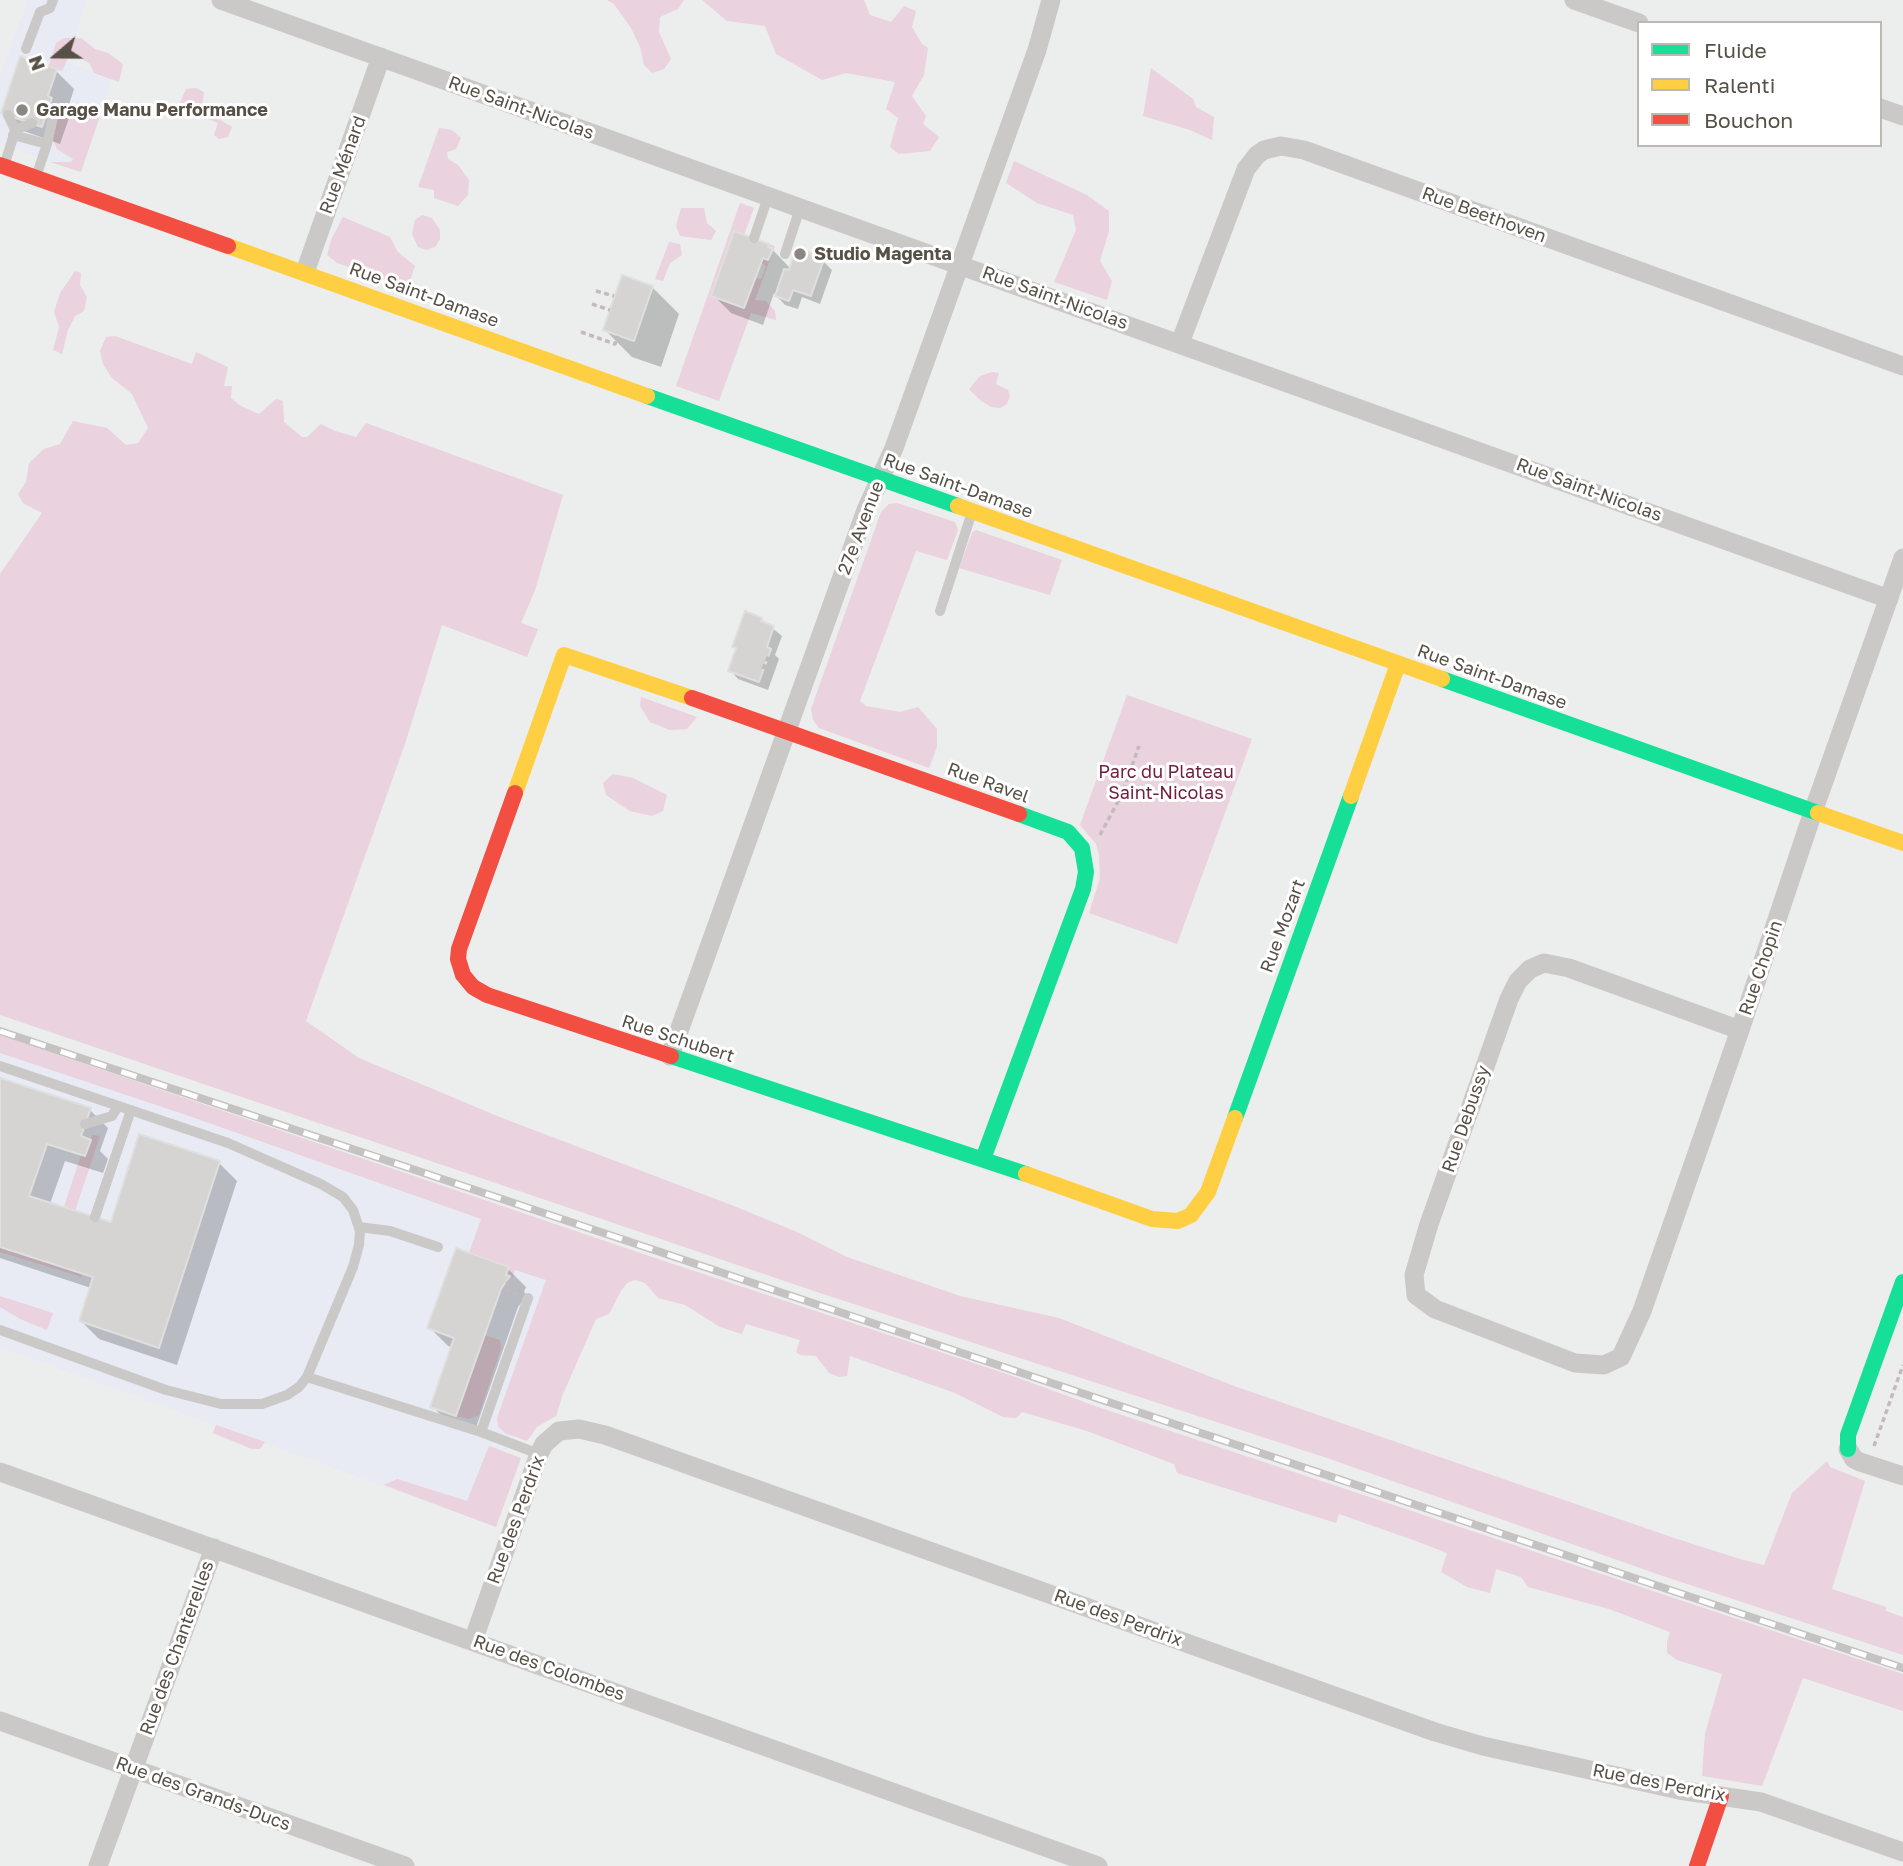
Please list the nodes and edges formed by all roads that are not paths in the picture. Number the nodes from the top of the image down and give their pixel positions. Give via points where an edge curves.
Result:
1 (53, 0) edge
2 (221, 0) edge
3 (1051, 0) edge
4 (1574, 0) edge
5 (1637, 22) edge
6 (26, 49) dead end
7 (381, 57) junction
8 (55, 108) dead end
9 (1882, 109) edge
10 (8, 115) dead end
11 (1903, 116) edge
12 (32, 123) dead end
13 (14, 133) junction
14 (47, 144) junction
15 (2, 166) edge
16 (36, 177) junction
17 (768, 197) junction
18 (800, 208) junction
19 (754, 238) dead end
20 (785, 254) dead end
21 (959, 264) junction
22 (305, 272) junction
23 (1180, 343) junction
24 (1903, 366) edge
25 (880, 479) junction
26 (972, 512) junction
27 (1903, 558) edge
28 (1889, 599) junction
29 (940, 611) dead end
30 (564, 655) joint
31 (1398, 664) junction
32 (786, 731) junction
33 (1813, 812) junction
34 (1903, 843) edge
35 (1740, 1030) junction
36 (670, 1056) junction
37 (0, 1066) edge
38 (118, 1106) junction
39 (131, 1110) junction
40 (86, 1124) dead end
41 (983, 1160) junction
42 (1203, 1201) joint
43 (95, 1217) dead end
44 (359, 1227) junction
45 (438, 1247) dead end
46 (1903, 1282) edge
47 (528, 1298) dead end
48 (0, 1330) edge
49 (1604, 1365) joint
50 (307, 1377) junction
51 (481, 1432) junction
52 (1847, 1449) joint
53 (539, 1454) junction
54 (0, 1472) edge
55 (1903, 1476) edge
56 (214, 1548) junction
57 (473, 1641) junction
58 (0, 1721) edge
59 (132, 1768) junction
60 (1721, 1796) junction
61 (1903, 1852) edge
62 (98, 1866) edge
63 (405, 1866) edge
64 (1098, 1866) edge
65 (1697, 1866) edge

1 - 6 lane via 50,8 40,12
2 - 7 street, Rue Saint-Nicolas
3 - 21 street, 27e Avenue
4 - 5 street
7 - 17 street, Rue Saint-Nicolas
7 - 22 street, Rue Ménard
8 - 14 lane
9 - 11 street
10 - 13 lane
12 - 13 lane
13 - 14 lane
13 - 15 lane
14 - 16 lane
15 - 16 street, Rue Saint-Damase
16 - 22 street, Rue Saint-Damase
17 - 18 street, Rue Saint-Nicolas
17 - 19 lane
18 - 20 lane
18 - 21 street, Rue Saint-Nicolas
21 - 23 street, Rue Saint-Nicolas
21 - 25 street, 27e Avenue
22 - 25 street, Rue Saint-Damase
23 - 24 street, Rue Beethoven via 1246,169 1264,150 1281,146 1304,150
23 - 28 street, Rue Saint-Nicolas
25 - 26 street, Rue Saint-Damase
25 - 32 street, 27e Avenue
26 - 29 lane
26 - 31 street, Rue Saint-Damase
27 - 28 street, Rue Chopin
28 - 33 street, Rue Chopin
30 - 32 street, Rue Ravel
30 - 36 street, Rue Schubert via 459,949 460,967 468,981 487,995
31 - 33 street, Rue Saint-Damase
31 - 42 street, Rue Mozart
32 - 36 street, 27e Avenue
32 - 41 street, Rue Ravel via 1058,828 1082,848 1083,889
33 - 34 street, Rue Saint-Damase
33 - 35 street, Rue Chopin
35 - 49 street, Rue Chopin via 1633,1335 1621,1357
35 - 49 street, Rue Debussy via 1552,963 1536,965 1523,975 1508,999 1425,1237 1414,1275 1416,1295 1435,1309 1564,1359
36 - 41 street, Rue Schubert
37 - 38 lane
38 - 39 lane
38 - 40 lane via 112,1116
39 - 43 lane
39 - 44 lane via 228,1143 334,1190 353,1210
41 - 42 street, Rue Schubert via 1152,1219 1186,1219
44 - 45 lane via 390,1231
44 - 50 lane via 354,1267
46 - 52 street via 1848,1435
47 - 51 lane
48 - 50 lane via 166,1390 221,1404 262,1404 287,1395
50 - 51 lane
51 - 53 lane
52 - 55 street via 1860,1462
53 - 57 street, Rue des Perdrix
53 - 60 street, Rue des Perdrix via 551,1437 568,1429 605,1435 1435,1732 1543,1760
54 - 56 street, Rue des Colombes
56 - 57 street, Rue des Colombes
56 - 59 street, Rue des Chanterelles
57 - 64 street, Rue des Colombes
58 - 59 street, Rue des Grands-Ducs
59 - 62 street, Rue des Chanterelles
59 - 63 street, Rue des Grands-Ducs
60 - 61 street, Rue des Perdrix via 1776,1806
60 - 65 street

